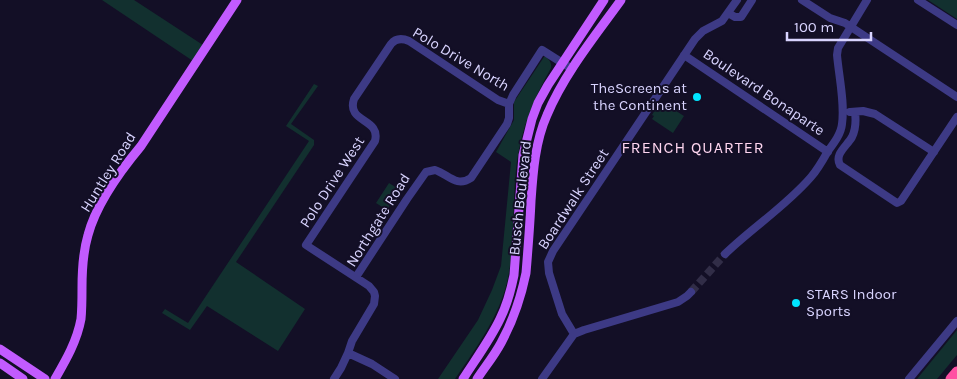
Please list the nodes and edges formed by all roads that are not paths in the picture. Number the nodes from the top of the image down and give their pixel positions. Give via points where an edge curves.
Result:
1 (238, 0) edge
2 (604, 0) edge
3 (621, 0) edge
4 (737, 0) edge
5 (752, 0) edge
6 (802, 0) edge
7 (867, 0) edge
8 (918, 0) edge
9 (728, 13) junction
10 (957, 26) edge
11 (851, 27) junction
12 (399, 39) joint
13 (684, 55) junction
14 (562, 63) junction
15 (572, 69) junction
16 (957, 97) edge
17 (509, 104) junction
18 (855, 112) junction
19 (843, 113) junction
20 (957, 117) edge
21 (828, 152) junction
22 (934, 152) junction
23 (725, 254) tunnel mouth
24 (356, 277) junction
25 (690, 292) tunnel mouth
26 (957, 321) edge
27 (574, 334) junction
28 (0, 349) edge
29 (348, 353) junction
30 (0, 363) edge
31 (957, 372) edge
32 (545, 378) edge
33 (23, 379) edge
34 (45, 379) edge
35 (55, 379) edge
36 (334, 379) edge
37 (395, 379) edge
38 (463, 379) edge
39 (476, 379) edge
40 (909, 379) edge
41 (951, 379) edge

1 - 35 main road, Huntley Road via 94,216 83,267 78,331
2 - 14 main road, Busch Boulevard
3 - 15 main road, Busch Boulevard
4 - 9 street, Boardwalk Street
5 - 9 street via 741,17
6 - 11 street
7 - 11 street
8 - 10 street
9 - 13 street, Boardwalk Street via 722,21 703,31
11 - 16 street
11 - 19 street via 837,55
12 - 17 street, Polo Drive North via 410,41 498,100
12 - 24 street, Polo Drive West via 391,44 353,102 355,113 375,129 376,141 306,246
13 - 21 street, Boulevard Bonaparte
13 - 27 street, Boardwalk Street via 548,262 562,314
14 - 15 street, Northgate Road
14 - 17 street, Northgate Road via 542,50
14 - 38 main road, Busch Boulevard via 538,103 526,139 511,289 500,319
15 - 39 main road, Busch Boulevard via 546,116 538,144 526,273 521,294 501,344
17 - 24 street, Northgate Road via 507,124 471,178 459,182 436,170 426,172
18 - 19 street
18 - 22 street via 875,114
18 - 22 street via 852,137 839,155 838,162 894,202 901,201
19 - 21 street via 842,127
20 - 22 street
21 - 23 street via 791,198
24 - 29 street, Northgate Road via 371,288 375,300
25 - 27 street via 678,302
26 - 40 street
27 - 32 street
28 - 34 main road
29 - 36 street, Northgate Road
29 - 37 street
30 - 33 main road
31 - 41 highway

